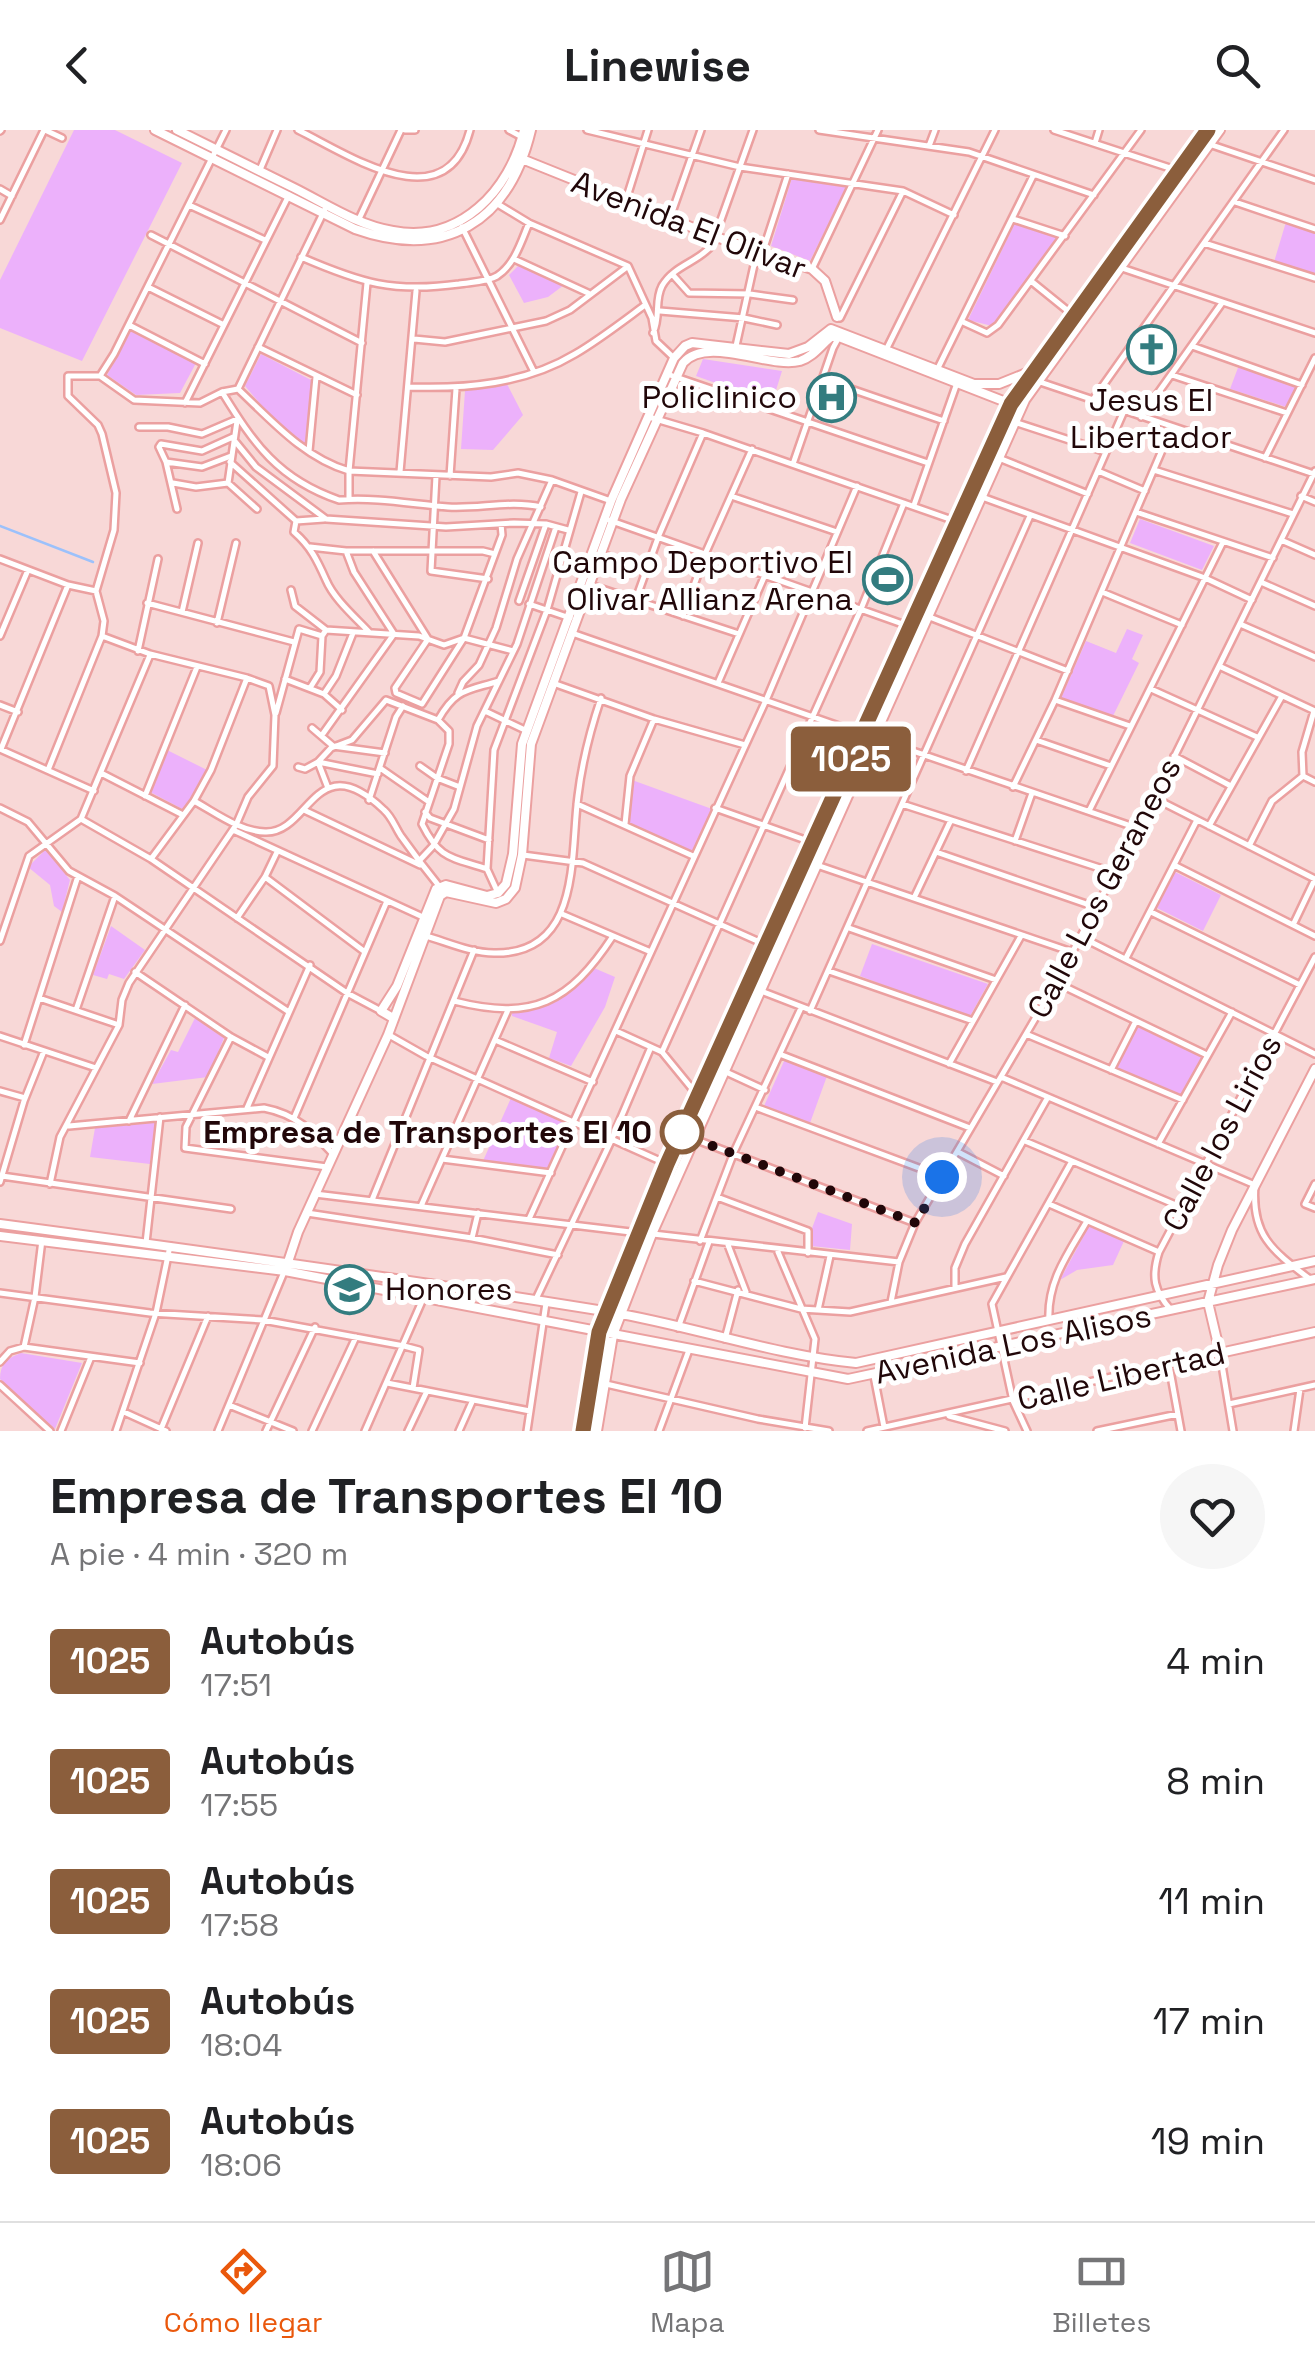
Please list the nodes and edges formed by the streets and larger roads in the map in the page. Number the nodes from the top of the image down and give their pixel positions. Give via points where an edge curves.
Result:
1 (44, 130) edge
2 (156, 130) edge
3 (178, 130) edge
4 (226, 130) edge
5 (278, 130) edge
6 (298, 130) edge
7 (403, 130) edge
8 (415, 130) edge
9 (470, 130) edge
10 (508, 130) edge
11 (532, 130) edge
12 (587, 130) edge
13 (648, 130) edge
14 (700, 130) edge
15 (753, 130) edge
16 (819, 130) edge
17 (878, 130) edge
18 (935, 130) edge
19 (995, 130) edge
20 (1054, 130) edge
21 (1099, 130) edge
22 (1141, 130) edge
23 (1208, 130) edge
24 (1220, 130) edge
25 (1284, 130) edge
26 (523, 133) edge
27 (62, 138) dead end
28 (875, 138) junction
29 (1206, 142) junction
30 (1095, 143) junction
31 (643, 146) junction
32 (928, 146) junction
33 (217, 150) junction
34 (1126, 153) junction
35 (691, 157) junction
36 (521, 158) junction
37 (983, 158) junction
38 (212, 159) junction
39 (1262, 163) junction
40 (740, 168) junction
41 (383, 170) junction
42 (259, 172) junction
43 (1178, 172) junction
44 (788, 174) junction
45 (1033, 176) junction
46 (1315, 180) edge
47 (852, 183) junction
48 (0, 190) edge
49 (903, 191) junction
50 (290, 192) junction
51 (1094, 195) junction
52 (12, 196) junction
53 (626, 200) junction
54 (493, 202) junction
55 (1234, 202) junction
56 (189, 205) junction
57 (325, 209) junction
58 (954, 215) junction
59 (670, 218) junction
60 (1012, 218) junction
61 (0, 220) edge
62 (358, 221) junction
63 (530, 223) junction
64 (462, 226) junction
65 (1315, 229) edge
66 (151, 235) dead end
67 (1064, 236) junction
68 (716, 238) junction
69 (265, 240) junction
70 (170, 243) junction
71 (1204, 243) junction
72 (762, 254) junction
73 (302, 257) junction
74 (514, 258) junction
75 (628, 266) junction
76 (1115, 266) junction
77 (812, 269) junction
78 (672, 274) junction
79 (1315, 278) edge
80 (486, 280) junction
81 (1031, 281) junction
82 (244, 282) junction
83 (367, 283) junction
84 (148, 287) junction
85 (1172, 287) junction
86 (416, 290) junction
87 (590, 294) junction
88 (750, 294) junction
89 (793, 300) dead end
90 (280, 302) junction
91 (1222, 303) junction
92 (646, 305) junction
93 (660, 311) junction
94 (1073, 315) junction
95 (744, 318) junction
96 (963, 322) junction
97 (128, 325) junction
98 (224, 325) junction
99 (777, 326) dead end
100 (513, 327) junction
101 (836, 327) junction
102 (653, 333) junction
103 (1315, 333) edge
104 (414, 339) junction
105 (362, 344) junction
106 (736, 346) junction
107 (1192, 346) junction
108 (258, 347) junction
109 (885, 352) junction
110 (674, 358) junction
111 (1315, 358) edge
112 (205, 364) junction
113 (1035, 368) junction
114 (534, 372) junction
115 (936, 372) junction
116 (671, 375) junction
117 (100, 376) junction
118 (1172, 376) junction
119 (316, 377) junction
120 (822, 379) junction
121 (1032, 379) junction
122 (957, 383) junction
123 (1302, 385) junction
124 (409, 387) junction
125 (238, 389) junction
126 (456, 389) junction
127 (222, 392) junction
128 (357, 395) junction
129 (1092, 400) junction
130 (186, 403) junction
131 (1011, 404) junction
132 (1124, 412) junction
133 (1287, 413) junction
134 (238, 418) junction
135 (652, 418) junction
136 (1141, 418) junction
137 (808, 420) junction
138 (944, 421) junction
139 (1010, 421) junction
140 (139, 427) dead end
141 (1172, 428) junction
142 (703, 432) junction
143 (234, 438) junction
144 (752, 449) junction
145 (309, 451) junction
146 (1106, 452) junction
147 (989, 454) junction
148 (999, 458) junction
149 (1265, 458) junction
150 (230, 459) junction
151 (166, 462) junction
152 (928, 463) junction
153 (793, 464) junction
154 (1154, 470) junction
155 (349, 471) junction
156 (1098, 471) junction
157 (400, 472) junction
158 (1314, 472) edge
159 (436, 475) junction
160 (450, 476) junction
161 (552, 480) junction
162 (172, 483) junction
163 (228, 484) junction
164 (857, 486) junction
165 (1145, 490) junction
166 (582, 492) junction
167 (1088, 494) junction
168 (976, 495) junction
169 (731, 496) junction
170 (1301, 496) junction
171 (349, 499) junction
172 (612, 501) junction
173 (1315, 502) edge
174 (904, 503) junction
175 (434, 505) junction
176 (914, 506) junction
177 (541, 507) junction
178 (176, 509) dead end
179 (257, 509) dead end
180 (1136, 512) junction
181 (1293, 514) junction
182 (1030, 516) junction
183 (326, 519) junction
184 (296, 520) junction
185 (610, 520) junction
186 (958, 522) junction
187 (501, 524) junction
188 (535, 524) junction
189 (546, 524) junction
190 (432, 526) junction
191 (556, 527) junction
192 (568, 530) junction
193 (1072, 530) junction
194 (838, 532) junction
195 (659, 535) junction
196 (1281, 540) junction
197 (236, 542) dead end
198 (1223, 542) junction
199 (198, 543) dead end
200 (310, 547) junction
201 (1121, 548) junction
202 (430, 550) junction
203 (346, 551) junction
204 (373, 552) junction
205 (706, 552) junction
206 (598, 553) junction
207 (496, 554) junction
208 (1315, 555) edge
209 (1272, 558) junction
210 (0, 559) edge
211 (158, 559) dead end
212 (28, 570) junction
213 (645, 570) junction
214 (765, 574) junction
215 (1205, 578) junction
216 (488, 580) junction
217 (1261, 583) junction
218 (586, 584) junction
219 (68, 585) junction
220 (96, 590) junction
221 (292, 590) dead end
222 (812, 592) junction
223 (1102, 592) junction
224 (507, 597) junction
225 (636, 599) junction
226 (1252, 600) junction
227 (519, 601) junction
228 (148, 603) junction
229 (529, 604) junction
230 (1315, 606) edge
231 (861, 609) junction
232 (548, 610) junction
233 (182, 612) junction
234 (683, 616) junction
235 (927, 616) junction
236 (570, 618) junction
237 (217, 623) junction
238 (1240, 624) junction
239 (1182, 625) junction
240 (911, 627) junction
241 (324, 633) junction
242 (353, 633) junction
243 (394, 634) junction
244 (572, 634) junction
245 (739, 634) junction
246 (370, 635) junction
247 (0, 636) edge
248 (102, 636) junction
249 (976, 637) junction
250 (464, 638) junction
251 (428, 639) junction
252 (294, 642) junction
253 (489, 643) junction
254 (138, 650) junction
255 (514, 651) junction
256 (1019, 653) junction
257 (150, 654) junction
258 (1315, 658) edge
259 (1218, 666) junction
260 (197, 667) junction
261 (1068, 671) junction
262 (248, 678) junction
263 (285, 679) junction
264 (501, 681) junction
265 (550, 682) junction
266 (718, 682) junction
267 (310, 688) junction
268 (1150, 688) junction
269 (458, 693) junction
270 (324, 694) junction
271 (1282, 696) junction
272 (601, 698) junction
273 (766, 698) junction
274 (1055, 700) junction
275 (0, 705) edge
276 (403, 706) junction
277 (342, 710) junction
278 (484, 710) junction
279 (1196, 711) junction
280 (1314, 711) edge
281 (18, 712) junction
282 (814, 715) junction
283 (275, 716) junction
284 (654, 718) junction
285 (506, 719) junction
286 (438, 720) junction
287 (1130, 726) junction
288 (312, 728) dead end
289 (527, 731) junction
290 (862, 734) junction
291 (322, 735) junction
292 (1257, 737) junction
293 (873, 738) junction
294 (1036, 740) junction
295 (333, 746) junction
296 (745, 746) junction
297 (1, 749) edge
298 (385, 753) junction
299 (1174, 756) junction
300 (923, 757) junction
301 (318, 762) junction
302 (298, 766) dead end
303 (420, 766) dead end
304 (1111, 766) junction
305 (48, 770) junction
306 (379, 771) junction
307 (966, 771) junction
308 (100, 772) junction
309 (1303, 776) junction
310 (437, 778) junction
311 (1315, 782) edge
312 (460, 786) junction
313 (1230, 786) junction
314 (1013, 787) junction
315 (328, 788) junction
316 (94, 791) junction
317 (1032, 793) junction
318 (145, 796) junction
319 (1154, 798) junction
320 (369, 800) junction
321 (194, 801) junction
322 (428, 802) junction
323 (577, 804) junction
324 (902, 804) junction
325 (0, 808) edge
326 (715, 808) junction
327 (303, 810) junction
328 (1089, 811) junction
329 (425, 812) junction
330 (183, 815) junction
331 (81, 820) junction
332 (950, 820) junction
333 (1197, 820) junction
334 (446, 824) junction
335 (625, 824) junction
336 (764, 825) junction
337 (1209, 826) junction
338 (234, 827) junction
339 (1137, 828) junction
340 (489, 840) junction
341 (1016, 841) junction
342 (813, 842) junction
343 (46, 844) junction
344 (433, 846) junction
345 (1248, 846) junction
346 (277, 852) junction
347 (936, 852) junction
348 (517, 854) junction
349 (694, 856) junction
350 (152, 859) junction
351 (573, 859) junction
352 (805, 861) junction
353 (421, 864) junction
354 (816, 865) junction
355 (1174, 866) junction
356 (487, 869) junction
357 (1112, 872) junction
358 (78, 876) junction
359 (265, 878) junction
360 (1315, 879) edge
361 (869, 882) junction
362 (439, 886) junction
363 (192, 888) junction
364 (498, 894) junction
365 (115, 896) junction
366 (914, 898) junction
367 (387, 902) junction
368 (671, 904) junction
369 (1095, 908) junction
370 (1151, 912) junction
371 (562, 914) junction
372 (236, 918) junction
373 (425, 918) junction
374 (719, 925) junction
375 (1293, 925) junction
376 (849, 928) junction
377 (163, 929) junction
378 (426, 936) junction
379 (613, 936) junction
380 (1020, 936) junction
381 (1315, 936) edge
382 (1080, 937) junction
383 (0, 941) edge
384 (766, 945) junction
385 (474, 950) junction
386 (365, 952) junction
387 (651, 952) junction
388 (1072, 952) junction
389 (1315, 956) edge
390 (1126, 958) junction
391 (310, 965) junction
392 (829, 971) junction
393 (135, 972) junction
394 (996, 980) junction
395 (1056, 983) junction
396 (1300, 985) junction
397 (748, 986) junction
398 (760, 992) junction
399 (347, 993) junction
400 (39, 998) junction
401 (454, 1000) junction
402 (185, 1005) junction
403 (802, 1008) junction
404 (76, 1010) junction
405 (508, 1010) junction
406 (381, 1011) junction
407 (289, 1012) junction
408 (810, 1012) junction
409 (1232, 1012) junction
410 (392, 1018) junction
411 (973, 1021) junction
412 (1136, 1021) junction
413 (119, 1025) junction
414 (616, 1031) junction
415 (388, 1034) junction
416 (1026, 1034) junction
417 (1275, 1034) junction
418 (0, 1036) edge
419 (231, 1037) junction
420 (495, 1040) junction
421 (24, 1045) junction
422 (651, 1047) junction
423 (44, 1052) junction
424 (662, 1052) junction
425 (782, 1054) junction
426 (1315, 1054) edge
427 (1207, 1056) junction
428 (268, 1058) junction
429 (430, 1058) junction
430 (949, 1064) junction
431 (712, 1066) junction
432 (96, 1068) junction
433 (1111, 1070) junction
434 (724, 1071) junction
435 (1314, 1075) edge
436 (477, 1079) junction
437 (999, 1080) junction
438 (592, 1082) junction
439 (0, 1090) edge
440 (765, 1090) junction
441 (698, 1096) junction
442 (1048, 1097) junction
443 (25, 1098) junction
444 (1183, 1100) junction
445 (757, 1107) junction
446 (247, 1108) junction
447 (192, 1112) junction
448 (160, 1116) junction
449 (294, 1118) junction
450 (128, 1121) junction
451 (574, 1125) junction
452 (68, 1126) junction
453 (970, 1128) junction
454 (681, 1134) junction
455 (693, 1139) junction
456 (1024, 1140) junction
457 (611, 1141) junction
458 (1158, 1144) junction
459 (0, 1146) edge
460 (8, 1149) junction
461 (957, 1151) junction
462 (734, 1152) junction
463 (333, 1154) junction
464 (442, 1160) junction
465 (1072, 1161) junction
466 (667, 1164) junction
467 (1206, 1164) junction
468 (327, 1167) junction
469 (551, 1173) junction
470 (1004, 1176) junction
471 (942, 1177) junction
472 (1, 1179) edge
473 (50, 1184) junction
474 (1315, 1184) edge
475 (1255, 1185) junction
476 (315, 1194) junction
477 (717, 1197) junction
478 (150, 1198) junction
479 (372, 1200) junction
480 (1049, 1204) junction
481 (421, 1206) junction
482 (1184, 1208) junction
483 (1315, 1208) edge
484 (231, 1209) dead end
485 (307, 1213) junction
486 (478, 1213) junction
487 (529, 1219) junction
488 (1087, 1221) junction
489 (916, 1223) junction
490 (0, 1224) edge
491 (572, 1224) junction
492 (43, 1230) junction
493 (639, 1232) junction
494 (652, 1234) junction
495 (0, 1236) edge
496 (472, 1238) junction
497 (42, 1241) junction
498 (700, 1241) junction
499 (709, 1242) junction
500 (146, 1243) junction
501 (728, 1245) junction
502 (778, 1250) junction
503 (169, 1252) junction
504 (1159, 1252) junction
505 (808, 1254) junction
506 (558, 1255) junction
507 (830, 1256) junction
508 (1315, 1261) edge
509 (899, 1262) junction
510 (287, 1266) junction
511 (1293, 1266) junction
512 (1006, 1277) junction
513 (1313, 1279) edge
514 (694, 1281) junction
515 (430, 1282) junction
516 (1213, 1282) junction
517 (955, 1288) junction
518 (738, 1290) junction
519 (746, 1292) junction
520 (0, 1293) edge
521 (1158, 1295) junction
522 (35, 1297) junction
523 (424, 1297) junction
524 (534, 1302) junction
525 (892, 1302) junction
526 (1208, 1302) junction
527 (546, 1303) junction
528 (801, 1309) junction
529 (818, 1310) junction
530 (1171, 1310) junction
531 (156, 1312) junction
532 (607, 1312) junction
533 (621, 1314) junction
534 (208, 1316) junction
535 (263, 1320) junction
536 (544, 1320) junction
537 (1049, 1320) junction
538 (315, 1327) junction
539 (678, 1328) junction
540 (599, 1332) junction
541 (997, 1332) junction
542 (1315, 1332) edge
543 (614, 1335) junction
544 (356, 1337) junction
545 (725, 1339) junction
546 (24, 1346) junction
547 (404, 1346) junction
548 (1000, 1346) junction
549 (690, 1348) junction
550 (1220, 1353) junction
551 (91, 1357) junction
552 (812, 1359) junction
553 (0, 1362) edge
554 (140, 1362) junction
555 (1170, 1365) junction
556 (811, 1372) junction
557 (874, 1376) junction
558 (591, 1381) junction
559 (387, 1383) junction
560 (606, 1383) junction
561 (0, 1385) edge
562 (1315, 1385) edge
563 (413, 1388) junction
564 (1300, 1388) junction
565 (427, 1391) junction
566 (671, 1399) junction
567 (472, 1401) junction
568 (1013, 1401) junction
569 (1229, 1404) junction
570 (229, 1405) junction
571 (530, 1411) junction
572 (124, 1412) junction
573 (1178, 1414) junction
574 (946, 1415) junction
575 (270, 1422) junction
576 (884, 1428) junction
577 (163, 1430) edge
578 (804, 1430) edge
579 (50, 1431) edge
580 (61, 1431) edge
581 (116, 1431) edge
582 (218, 1431) edge
583 (266, 1431) edge
584 (293, 1431) edge
585 (312, 1431) edge
586 (366, 1431) edge
587 (408, 1431) edge
588 (459, 1431) edge
589 (526, 1431) edge
590 (582, 1431) edge
591 (597, 1431) edge
592 (658, 1431) edge
593 (829, 1431) edge
594 (868, 1431) edge
595 (1005, 1431) edge
596 (1027, 1431) edge
597 (1098, 1431) edge
598 (1181, 1431) edge
599 (1233, 1431) edge
600 (1294, 1431) edge

1 - 27 street
1 - 52 street
2 - 38 street
3 - 33 street
4 - 33 street
5 - 42 street
6 - 41 street
7 - 8 street
7 - 41 street
9 - 41 street via 464,150 434,175 416,180
10 - 26 street
11 - 36 street
12 - 31 street
13 - 31 street
14 - 35 street
15 - 40 street
16 - 28 street
17 - 28 street
18 - 32 street
19 - 37 street
20 - 30 street
21 - 30 street
22 - 34 street
23 - 29 street
24 - 29 street
25 - 39 street
26 - 36 street
28 - 32 street
28 - 47 street
29 - 39 street
29 - 43 street
29 - 76 street
30 - 34 street
31 - 35 street
31 - 53 street
32 - 37 street
33 - 38 street
33 - 42 street
34 - 43 street
34 - 51 street
35 - 40 street
35 - 59 street
36 - 53 street, Avenida El Olivar
36 - 54 street via 513,183
37 - 45 street
37 - 58 street
38 - 50 street
38 - 56 street
39 - 46 street
39 - 55 street
40 - 44 street
40 - 68 street
41 - 62 street
42 - 50 street
43 - 76 street
44 - 47 street
44 - 72 street
45 - 51 street
45 - 60 street
47 - 49 street
47 - 77 street
48 - 52 street
49 - 58 street
49 - 101 street
50 - 57 street
50 - 69 street
51 - 67 street
52 - 61 street
53 - 59 street, Avenida El Olivar
54 - 63 street
54 - 64 street
55 - 65 street
55 - 71 street
56 - 69 street
56 - 70 street
57 - 62 street
57 - 64 street via 383,239 423,242
57 - 73 street
58 - 109 street
59 - 68 street, Avenida El Olivar
60 - 67 street
60 - 96 street
62 - 64 street via 409,233
63 - 74 street
63 - 75 street
64 - 80 street
66 - 70 street
67 - 81 street
68 - 72 street, Avenida El Olivar
68 - 78 street via 706,253
69 - 82 street
70 - 82 street
70 - 84 street
71 - 79 street
71 - 85 street
72 - 77 street, Avenida El Olivar
72 - 88 street
73 - 83 street
73 - 90 street
74 - 80 street
74 - 87 street
75 - 87 street
75 - 92 street
76 - 85 street
76 - 94 street
76 - 121 street
77 - 101 street, Avenida El Olivar via 825,281
78 - 88 street via 688,294
78 - 93 street via 660,292
80 - 86 street
80 - 100 street
81 - 94 street
81 - 96 street via 994,330
82 - 90 street
82 - 98 street
83 - 86 street
83 - 105 street
84 - 97 street
84 - 98 street
85 - 91 street
85 - 129 street
86 - 104 street
87 - 100 street via 546,321
88 - 89 street
88 - 95 street
90 - 105 street
90 - 108 street
91 - 103 street
91 - 107 street
92 - 102 street
92 - 114 street via 574,356
93 - 95 street
93 - 102 street
94 - 113 street
95 - 99 street
95 - 106 street
96 - 115 street
97 - 112 street
97 - 117 street
98 - 112 street
100 - 104 street via 444,342
100 - 114 street
101 - 106 street via 789,354
101 - 109 street
101 - 116 street via 812,355 788,363 697,353
101 - 120 street
102 - 110 street
104 - 124 street
105 - 128 street
106 - 110 street via 692,343
107 - 118 street
107 - 123 street
108 - 119 street
108 - 125 street
109 - 115 street
110 - 116 street
111 - 123 street
112 - 130 street
113 - 115 street via 987,385
113 - 121 street
114 - 126 street
115 - 122 street
116 - 135 street
116 - 137 street
117 - 130 street via 134,400
117 - 220 street via 76,373 66,379 68,396 102,434 116,493 114,530
118 - 133 street
118 - 136 street
119 - 128 street
119 - 145 street
120 - 137 street
120 - 138 street
121 - 129 street
121 - 131 street
121 - 139 street
122 - 131 street
122 - 138 street
123 - 133 street
124 - 126 street
124 - 157 street
125 - 127 street
125 - 145 street
126 - 160 street
127 - 130 street
127 - 134 street
128 - 155 street
129 - 132 street
131 - 139 street
132 - 136 street
132 - 146 street
133 - 149 street
134 - 140 street via 202,434
134 - 143 street
134 - 171 street via 264,455 307,486
135 - 142 street
135 - 172 street
135 - 185 street
136 - 141 street
137 - 152 street
137 - 153 street
138 - 152 street
139 - 146 street
139 - 147 street
139 - 148 street
141 - 149 street
141 - 154 street
142 - 144 street
142 - 195 street
143 - 150 street
143 - 151 street via 202,451 161,444
143 - 183 street via 256,466
144 - 153 street
144 - 169 street
145 - 155 street
146 - 156 street
147 - 148 street
147 - 168 street
148 - 167 street
148 - 168 street
149 - 158 street
150 - 151 street via 192,468
150 - 163 street
150 - 184 street
151 - 162 street
152 - 176 street
153 - 164 street
154 - 165 street
154 - 181 street
155 - 157 street
155 - 171 street
156 - 165 street
156 - 167 street
157 - 159 street
158 - 170 street, Calle Los Geraneos
159 - 160 street
159 - 175 street
160 - 161 street via 518,473
161 - 166 street
161 - 177 street
162 - 163 street
162 - 178 street
163 - 179 street
164 - 174 street
164 - 194 street
165 - 180 street
166 - 172 street
166 - 192 street
167 - 193 street
168 - 182 street
168 - 186 street
168 - 235 street
169 - 194 street
169 - 205 street
170 - 173 street
170 - 181 street, Calle Los Geraneos
171 - 175 street
172 - 185 street
174 - 176 street
174 - 231 street
175 - 177 street
175 - 190 street
176 - 186 street
177 - 188 street
180 - 198 street
180 - 201 street
181 - 196 street, Calle Los Geraneos
182 - 193 street
182 - 249 street
183 - 184 street
183 - 190 street
184 - 200 street via 294,532
185 - 195 street
185 - 206 street
186 - 240 street
187 - 188 street
187 - 190 street
187 - 207 street
188 - 189 street
188 - 224 street
189 - 191 street
189 - 227 street
190 - 202 street
191 - 192 street
191 - 229 street
192 - 232 street
193 - 201 street
193 - 256 street
194 - 222 street
195 - 205 street
195 - 213 street
196 - 208 street
196 - 209 street, Calle Los Geraneos
197 - 237 street
198 - 209 street
198 - 215 street
199 - 233 street
200 - 203 street
200 - 246 street via 326,582
201 - 215 street
201 - 223 street
202 - 204 street
202 - 207 street
202 - 216 street via 431,571
203 - 204 street
203 - 243 street
204 - 251 street
205 - 214 street
205 - 234 street
206 - 213 street
206 - 218 street
207 - 216 street
209 - 217 street, Calle Los Geraneos
210 - 212 street
211 - 228 street
212 - 219 street
212 - 247 street
213 - 225 street
214 - 222 street
214 - 245 street
215 - 226 street
215 - 239 street
216 - 250 street
217 - 226 street, Calle Los Geraneos
217 - 230 street
218 - 225 street
218 - 236 street
218 - 244 street
219 - 220 street
219 - 281 street
220 - 248 street
221 - 241 street via 295,606
222 - 231 street
222 - 273 street
223 - 239 street
223 - 261 street
224 - 227 street
224 - 253 street
225 - 234 street
226 - 238 street, Calle Los Geraneos
227 - 229 street
228 - 233 street
228 - 254 street
229 - 232 street
229 - 255 street
231 - 240 street
231 - 282 street
232 - 236 street
232 - 285 street
233 - 237 street
234 - 245 street
235 - 249 street
235 - 293 street
236 - 265 street
237 - 252 street
238 - 258 street
238 - 259 street, Calle Los Geraneos
239 - 268 street
240 - 290 street
241 - 242 street
241 - 252 street via 299,629
241 - 267 street via 320,672
242 - 246 street
242 - 270 street
243 - 246 street
243 - 251 street
243 - 277 street
244 - 265 street
244 - 266 street
245 - 266 street
248 - 254 street
248 - 305 street
249 - 256 street
249 - 300 street
250 - 251 street via 444,645
250 - 251 street via 422,704 395,688
250 - 253 street
252 - 263 street
253 - 255 street
253 - 269 street
254 - 257 street
255 - 264 street
256 - 261 street
256 - 307 street
257 - 260 street
257 - 308 street
259 - 271 street
259 - 279 street, Calle Los Geraneos
260 - 262 street
260 - 318 street
261 - 274 street
262 - 283 street via 269,686
262 - 321 street
263 - 267 street
263 - 283 street
264 - 269 street
264 - 278 street
265 - 272 street
265 - 289 street
265 - 348 street via 528,757
266 - 273 street
267 - 270 street
268 - 279 street
268 - 287 street
269 - 286 street
270 - 277 street
271 - 280 street
271 - 292 street
272 - 284 street
272 - 323 street via 583,754
273 - 282 street
273 - 296 street
274 - 287 street
274 - 294 street
275 - 281 street
276 - 286 street
276 - 295 street via 386,700 352,740
276 - 298 street
277 - 291 street
278 - 285 street
278 - 312 street
279 - 292 street
279 - 299 street, Calle Los Geraneos
280 - 309 street via 1304,739
281 - 297 street
282 - 290 street
282 - 336 street
283 - 338 street via 273,766
284 - 296 street
284 - 335 street via 630,776
285 - 289 street
285 - 340 street via 494,750
286 - 310 street via 449,731
287 - 304 street
288 - 291 street
289 - 348 street via 519,763
290 - 342 street
291 - 295 street
292 - 313 street
293 - 300 street
293 - 354 street
294 - 304 street
294 - 314 street
295 - 298 street
295 - 301 street
296 - 326 street
297 - 305 street
298 - 306 street
299 - 313 street
299 - 319 street, Calle Los Geraneos
300 - 307 street
300 - 324 street
301 - 302 street
301 - 306 street
301 - 315 street
303 - 310 street
304 - 328 street
305 - 316 street
306 - 320 street
306 - 322 street
307 - 314 street
308 - 316 street
308 - 318 street
309 - 311 street
309 - 345 street via 1272,801
310 - 312 street
310 - 322 street
312 - 334 street
313 - 337 street
314 - 317 street
315 - 320 street via 342,786
315 - 327 street
316 - 331 street
317 - 328 street
317 - 341 street
318 - 330 street
319 - 333 street
319 - 339 street, Calle Los Geraneos
320 - 353 street via 391,818
321 - 330 street
321 - 338 street
322 - 329 street
323 - 335 street
323 - 351 street
324 - 332 street
324 - 361 street
325 - 343 street via 28,822
326 - 336 street
326 - 349 street
327 - 338 street via 276,831
327 - 353 street
328 - 339 street
329 - 334 street
329 - 344 street via 422,824
330 - 350 street
331 - 343 street
331 - 350 street
332 - 341 street
332 - 347 street
333 - 337 street
333 - 355 street
334 - 340 street
334 - 344 street
335 - 349 street
336 - 342 street
336 - 374 street
337 - 345 street
338 - 346 street
338 - 363 street
339 - 357 street, Calle Los Geraneos
340 - 356 street
341 - 357 street
342 - 352 street
343 - 358 street
343 - 383 street via 25,864
344 - 353 street
344 - 356 street
345 - 360 street
346 - 359 street
346 - 367 street
347 - 366 street
347 - 369 street
348 - 351 street
348 - 364 street
348 - 378 street via 515,888 506,899 486,903 442,893
349 - 368 street
350 - 363 street
351 - 368 street
351 - 371 street
352 - 354 street
352 - 384 street
353 - 362 street
354 - 361 street
354 - 398 street
355 - 370 street
355 - 375 street
356 - 364 street
357 - 369 street, Calle Los Geraneos
358 - 365 street
358 - 400 street
359 - 372 street
359 - 386 street
360 - 375 street
361 - 366 street
361 - 376 street
362 - 364 street
362 - 373 street
363 - 372 street
363 - 377 street
365 - 377 street
365 - 404 street
366 - 380 street
367 - 373 street
367 - 386 street
368 - 374 street
368 - 387 street
369 - 382 street, Calle Los Geraneos
370 - 390 street
370 - 396 street
371 - 379 street
371 - 385 street via 522,949
372 - 391 street
373 - 406 street
374 - 384 street
374 - 424 street
375 - 381 street
376 - 392 street
376 - 394 street
377 - 393 street
377 - 407 street
378 - 385 street
378 - 410 street
379 - 387 street
379 - 405 street via 568,988 546,1002
380 - 388 street
380 - 394 street
382 - 388 street, Calle Los Geraneos
382 - 390 street
384 - 397 street
385 - 401 street
386 - 399 street
387 - 414 street
388 - 395 street, Calle Los Geraneos
389 - 396 street, Calle los Lirios
390 - 409 street
391 - 399 street
391 - 407 street
392 - 408 street
392 - 411 street
393 - 402 street
393 - 413 street
394 - 411 street
395 - 412 street
395 - 416 street, Calle Los Geraneos
396 - 417 street, Calle los Lirios
397 - 398 street
397 - 431 street
398 - 403 street
398 - 434 street
399 - 406 street
399 - 449 street
400 - 404 street
400 - 421 street
401 - 405 street
401 - 429 street
402 - 419 street
402 - 450 street
403 - 408 street
403 - 425 street
404 - 413 street
405 - 420 street
406 - 410 street
407 - 428 street
408 - 430 street
409 - 417 street
409 - 427 street
410 - 415 street
411 - 430 street
412 - 427 street
412 - 433 street
413 - 432 street
414 - 422 street
414 - 438 street
415 - 429 street
415 - 463 street
416 - 433 street
416 - 437 street, Calle Los Geraneos
417 - 426 street
417 - 467 street, Calle los Lirios
418 - 421 street
419 - 428 street
419 - 447 street
420 - 436 street
420 - 438 street
421 - 423 street
422 - 424 street
422 - 457 street
423 - 432 street
423 - 443 street
424 - 441 street
425 - 440 street
425 - 453 street
427 - 444 street
428 - 446 street
429 - 436 street
429 - 479 street
430 - 437 street
431 - 434 street
431 - 441 street
432 - 452 street
433 - 444 street
434 - 440 street
434 - 455 street
435 - 475 street
436 - 451 street
436 - 464 street
437 - 442 street
437 - 453 street, Calle Los Geraneos
438 - 451 street
439 - 443 street
440 - 445 street
441 - 454 street
442 - 456 street
442 - 458 street
443 - 460 street
444 - 458 street
445 - 462 street
445 - 471 street
446 - 447 street
446 - 449 street
447 - 448 street
447 - 468 street via 185,1148
448 - 450 street
448 - 478 street
449 - 463 street
450 - 452 street
451 - 457 street
451 - 469 street
452 - 473 street
453 - 461 street, Calle Los Geraneos
454 - 455 street
454 - 466 street
455 - 462 street
455 - 494 street
456 - 465 street
456 - 470 street
457 - 466 street
457 - 491 street
458 - 467 street
459 - 460 street
460 - 472 street
461 - 470 street
461 - 471 street, Calle Los Geraneos
462 - 477 street
462 - 489 street
463 - 468 street
464 - 469 street
464 - 481 street
465 - 480 street
465 - 482 street
466 - 493 street
467 - 475 street
467 - 482 street, Calle los Lirios
468 - 476 street
469 - 487 street
470 - 517 street via 965,1244
471 - 489 street, Calle Los Geraneos
472 - 473 street
473 - 478 street
474 - 483 street via 1305,1204
475 - 511 street via 1262,1236
475 - 516 street
476 - 479 street
476 - 485 street
477 - 498 street
477 - 505 street via 808,1231
478 - 484 street
478 - 500 street
479 - 481 street
480 - 488 street
480 - 512 street
481 - 486 street
482 - 504 street, Calle los Lirios
485 - 496 street
485 - 510 street
486 - 487 street
486 - 496 street
487 - 491 street
488 - 504 street
488 - 537 street via 1053,1281
489 - 509 street, Calle Los Geraneos
490 - 492 street, Avenida Los Alisos
491 - 493 street
491 - 506 street
492 - 497 street
492 - 500 street, Avenida Los Alisos
493 - 532 street
494 - 498 street
494 - 533 street
495 - 497 street, Avenida Los Alisos
496 - 506 street
497 - 503 street, Avenida Los Alisos
497 - 522 street
498 - 499 street
499 - 501 street
499 - 514 street
500 - 503 street, Avenida Los Alisos
501 - 502 street
501 - 519 street
502 - 505 street
502 - 528 street
503 - 510 street, Avenida Los Alisos
503 - 531 street
504 - 521 street, Calle los Lirios via 1153,1275
505 - 507 street
506 - 524 street
507 - 509 street
507 - 529 street
508 - 511 street, Avenida Los Alisos
509 - 525 street, Calle Los Geraneos
510 - 515 street, Avenida Los Alisos
510 - 523 street, Avenida Los Alisos
510 - 535 street
511 - 513 street
511 - 516 street, Avenida Los Alisos
512 - 517 street
512 - 541 street via 992,1304
513 - 526 street, Avenida Los Alisos
514 - 518 street
514 - 539 street
515 - 523 street
515 - 524 street, Avenida Los Alisos
516 - 521 street, Avenida Los Alisos
516 - 526 street
517 - 525 street
518 - 519 street
518 - 545 street
519 - 528 street
520 - 522 street
521 - 530 street
521 - 537 street, Avenida Los Alisos
522 - 531 street
522 - 546 street
523 - 536 street, Avenida Los Alisos
523 - 547 street
524 - 527 street, Avenida Los Alisos
525 - 529 street via 850,1312
526 - 530 street, Avenida Los Alisos
526 - 550 street
527 - 532 street, Avenida Los Alisos
527 - 536 street
528 - 529 street
528 - 552 street via 815,1339
530 - 548 street, Avenida Los Alisos
531 - 534 street
531 - 554 street
532 - 533 street, Avenida Los Alisos
532 - 540 street
533 - 539 street, Avenida Los Alisos
533 - 543 street
534 - 535 street
534 - 577 street
535 - 538 street
535 - 570 street
536 - 540 street, Avenida Los Alisos
536 - 571 street
537 - 541 street, Avenida Los Alisos
538 - 544 street
538 - 575 street
539 - 545 street, Avenida Los Alisos
540 - 543 street, Avenida Los Alisos
540 - 558 street
541 - 548 street
541 - 552 street, Avenida Los Alisos via 856,1363
542 - 550 street, Calle Libertad
543 - 549 street, Avenida Los Alisos
543 - 560 street
544 - 547 street
544 - 585 street
545 - 552 street, Avenida Los Alisos
546 - 551 street
546 - 553 street
547 - 559 street
547 - 563 street via 419,1350
548 - 557 street, Avenida Los Alisos
548 - 568 street
549 - 556 street, Avenida Los Alisos
549 - 566 street
550 - 555 street, Calle Libertad
550 - 569 street
551 - 554 street
551 - 580 street
552 - 556 street
554 - 572 street
555 - 568 street, Calle Libertad
555 - 573 street
556 - 557 street, Avenida Los Alisos
556 - 578 street
557 - 576 street
558 - 560 street
558 - 590 street
559 - 563 street
559 - 586 street
560 - 566 street
560 - 591 street
561 - 579 street
562 - 564 street
563 - 565 street
564 - 569 street
564 - 600 street
565 - 567 street
565 - 587 street
566 - 578 street
566 - 592 street
567 - 571 street
567 - 588 street
568 - 574 street, Calle Libertad
568 - 596 street
569 - 599 street
570 - 575 street
570 - 582 street
571 - 589 street
572 - 577 street
572 - 581 street
573 - 597 street
573 - 598 street
574 - 576 street, Calle Libertad
574 - 595 street
575 - 583 street
575 - 584 street
576 - 594 street, Calle Libertad
578 - 593 street

